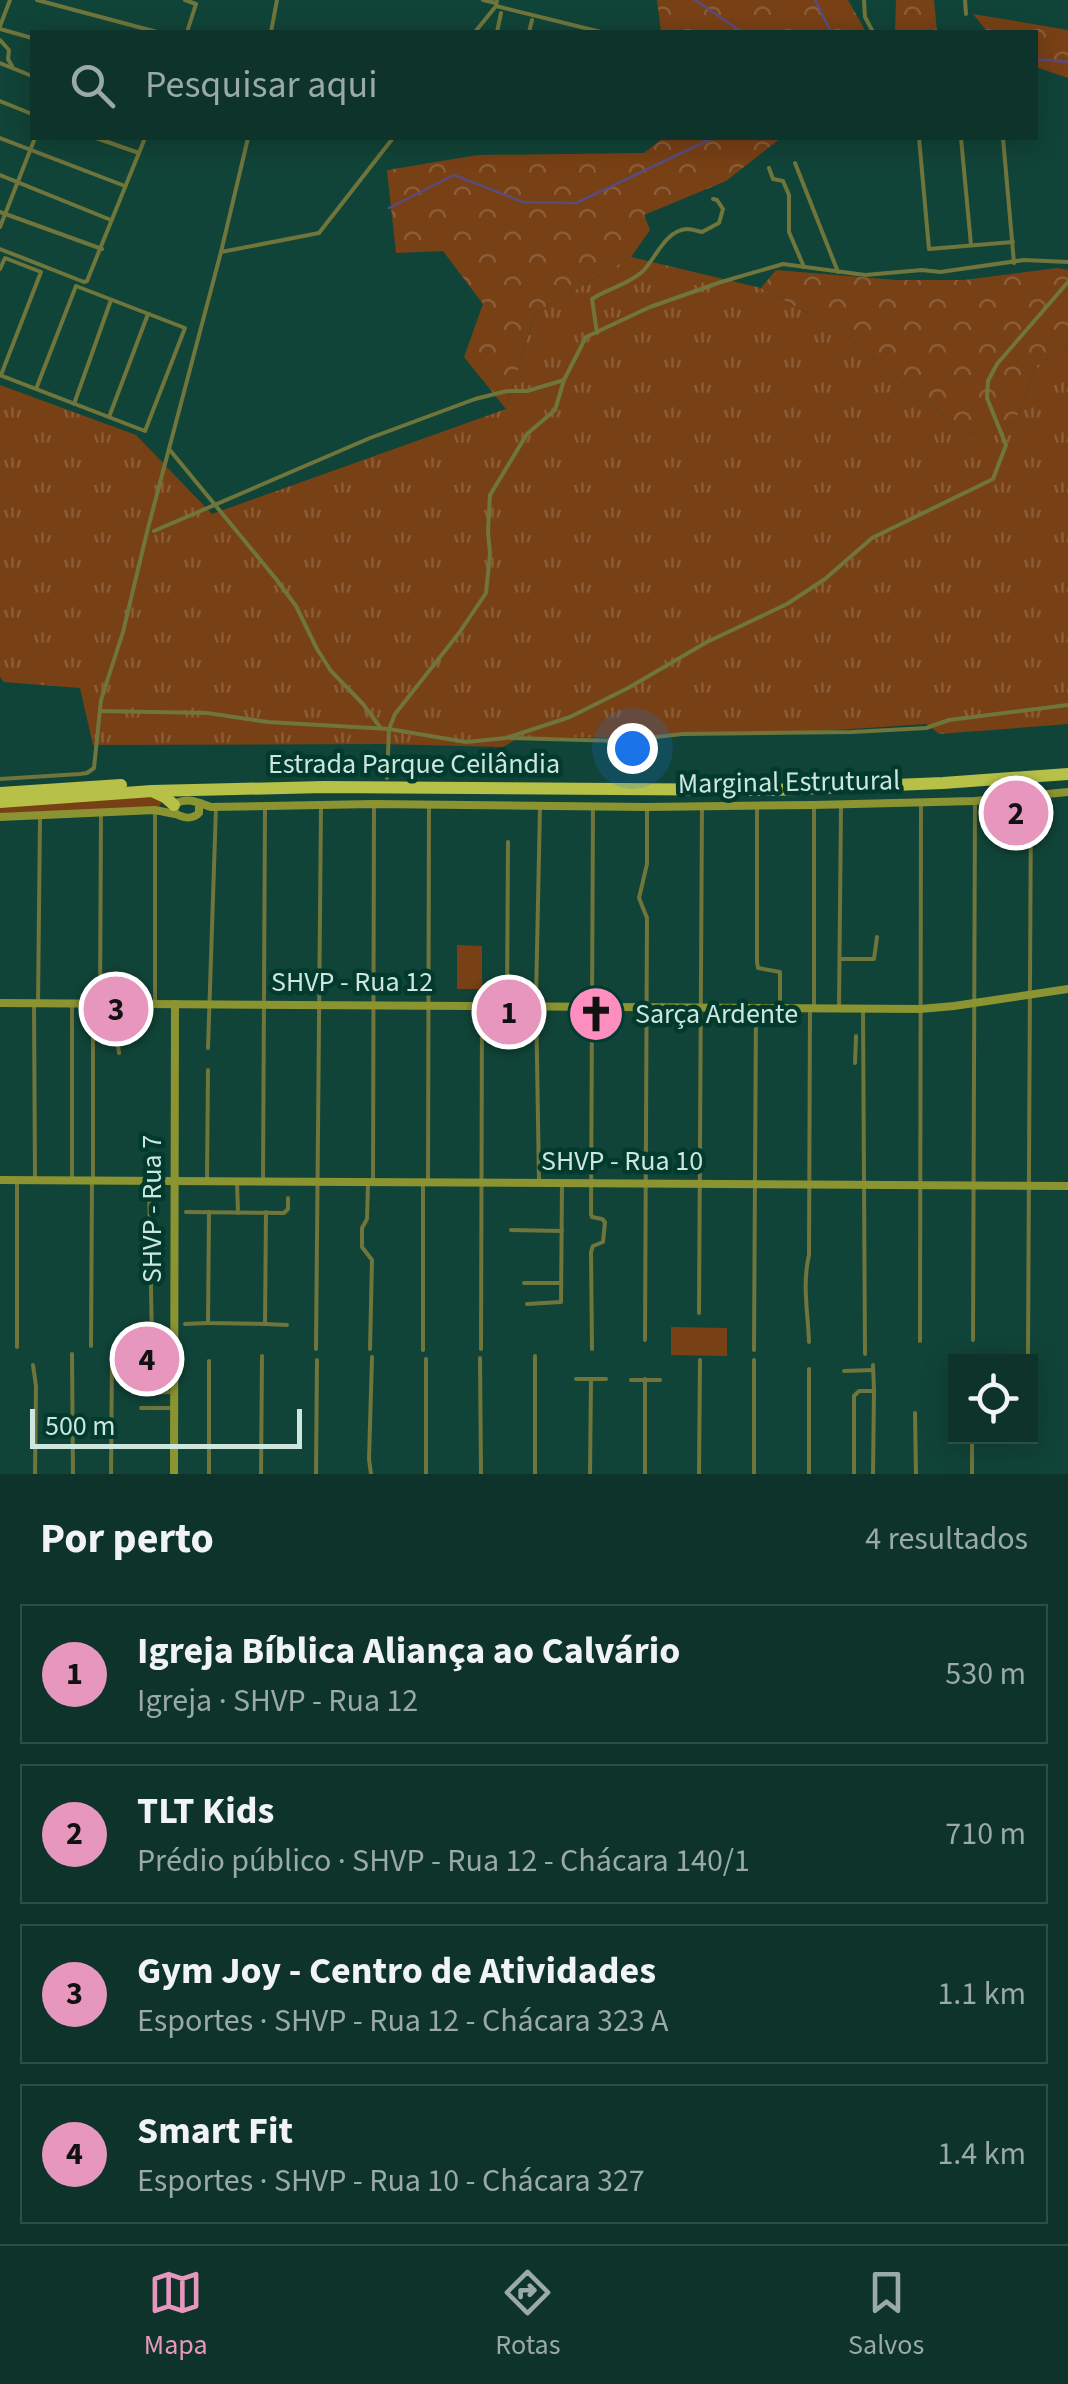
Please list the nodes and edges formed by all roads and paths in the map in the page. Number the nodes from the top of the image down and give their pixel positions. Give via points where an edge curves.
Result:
1 (10, 0) edge
2 (36, 0) edge
3 (185, 0) edge
4 (278, 0) edge
5 (483, 0) edge
6 (864, 0) edge
7 (966, 0) edge
8 (496, 3) edge
9 (501, 14) dead end
10 (966, 14) dead end
11 (532, 20) dead end
12 (0, 28) edge
13 (149, 30) edge
14 (187, 30) edge
15 (271, 30) edge
16 (476, 30) edge
17 (497, 30) edge
18 (530, 30) edge
19 (593, 30) edge
20 (873, 30) edge
21 (30, 37) edge
22 (1, 44) edge
23 (8, 59) junction
24 (0, 63) edge
25 (12, 67) junction
26 (30, 75) edge
27 (0, 102) edge
28 (30, 113) edge
29 (0, 138) edge
30 (33, 140) edge
31 (101, 140) edge
32 (144, 140) edge
33 (248, 140) edge
34 (392, 140) edge
35 (920, 140) edge
36 (961, 140) edge
37 (1004, 140) edge
38 (30, 150) junction
39 (139, 154) junction
40 (795, 163) dead end
41 (769, 168) dead end
42 (0, 175) edge
43 (18, 182) junction
44 (125, 186) junction
45 (712, 199) dead end
46 (3, 213) edge
47 (112, 220) junction
48 (0, 228) edge
49 (1012, 242) junction
50 (972, 245) junction
51 (102, 248) junction
52 (0, 249) edge
53 (221, 252) junction
54 (1014, 262) junction
55 (1068, 262) edge
56 (804, 267) junction
57 (0, 270) edge
58 (838, 272) junction
59 (1068, 282) edge
60 (111, 299) junction
61 (148, 313) junction
62 (597, 332) junction
63 (0, 375) edge
64 (564, 380) junction
65 (36, 389) junction
66 (74, 404) junction
67 (109, 418) junction
68 (169, 449) junction
69 (216, 504) junction
70 (154, 531) dead end
71 (1068, 705) edge
72 (100, 711) junction
73 (381, 729) junction
74 (388, 729) junction
75 (506, 738) junction
76 (1068, 766) edge
77 (1068, 774) edge
78 (91, 778) junction
79 (386, 778) junction
80 (0, 779) edge
81 (217, 791) junction
82 (155, 792) junction
83 (1068, 792) edge
84 (0, 793) edge
85 (1030, 797) junction
86 (975, 801) junction
87 (0, 802) edge
88 (921, 802) junction
89 (374, 804) junction
90 (429, 804) junction
91 (842, 804) junction
92 (320, 805) junction
93 (814, 805) junction
94 (540, 806) junction
95 (593, 806) junction
96 (647, 806) junction
97 (702, 806) junction
98 (757, 806) junction
99 (205, 807) junction
100 (265, 807) junction
101 (167, 809) junction
102 (101, 812) junction
103 (40, 814) junction
104 (0, 817) edge
105 (508, 842) dead end
106 (877, 936) dead end
107 (840, 960) junction
108 (1068, 989) edge
109 (1030, 996) junction
110 (0, 1003) edge
111 (36, 1003) junction
112 (975, 1003) junction
113 (72, 1004) junction
114 (96, 1004) junction
115 (112, 1004) junction
116 (155, 1004) junction
117 (175, 1004) junction
118 (209, 1004) junction
119 (264, 1004) junction
120 (319, 1004) junction
121 (373, 1004) junction
122 (428, 1005) junction
123 (482, 1005) junction
124 (507, 1005) junction
125 (536, 1006) junction
126 (592, 1006) junction
127 (700, 1006) junction
128 (647, 1007) junction
129 (756, 1007) junction
130 (780, 1007) junction
131 (812, 1007) junction
132 (839, 1007) junction
133 (863, 1008) junction
134 (920, 1008) junction
135 (856, 1036) dead end
136 (208, 1048) dead end
137 (119, 1053) dead end
138 (863, 1058) junction
139 (208, 1070) dead end
140 (0, 1180) edge
141 (17, 1180) junction
142 (34, 1180) junction
143 (72, 1181) junction
144 (92, 1181) junction
145 (148, 1182) junction
146 (175, 1182) junction
147 (207, 1182) junction
148 (237, 1182) junction
149 (264, 1182) junction
150 (318, 1182) junction
151 (370, 1183) junction
152 (425, 1184) junction
153 (482, 1184) junction
154 (538, 1184) junction
155 (562, 1184) junction
156 (592, 1184) junction
157 (646, 1184) junction
158 (700, 1184) junction
159 (755, 1184) junction
160 (810, 1185) junction
161 (864, 1185) junction
162 (919, 1185) junction
163 (976, 1185) junction
164 (1028, 1186) junction
165 (1068, 1186) edge
166 (288, 1198) dead end
167 (186, 1212) dead end
168 (208, 1212) junction
169 (238, 1212) junction
170 (266, 1212) junction
171 (510, 1230) dead end
172 (562, 1231) junction
173 (524, 1283) dead end
174 (561, 1284) junction
175 (528, 1304) dead end
176 (699, 1313) dead end
177 (185, 1324) dead end
178 (208, 1324) junction
179 (265, 1324) junction
180 (287, 1324) dead end
181 (645, 1340) dead end
182 (973, 1340) dead end
183 (920, 1341) dead end
184 (152, 1342) dead end
185 (809, 1342) dead end
186 (91, 1346) dead end
187 (17, 1347) dead end
188 (592, 1348) dead end
189 (316, 1349) dead end
190 (370, 1349) dead end
191 (480, 1349) dead end
192 (423, 1350) dead end
193 (754, 1350) dead end
194 (1028, 1353) dead end
195 (72, 1354) dead end
196 (864, 1354) dead end
197 (112, 1356) dead end
198 (262, 1356) dead end
199 (535, 1356) dead end
200 (372, 1357) dead end
201 (480, 1358) dead end
202 (426, 1359) dead end
203 (209, 1360) dead end
204 (317, 1360) dead end
205 (700, 1360) dead end
206 (754, 1360) dead end
207 (32, 1365) dead end
208 (809, 1370) dead end
209 (844, 1371) dead end
210 (576, 1379) dead end
211 (590, 1379) junction
212 (606, 1379) dead end
213 (631, 1380) dead end
214 (645, 1380) junction
215 (660, 1380) dead end
216 (874, 1391) junction
217 (137, 1392) dead end
218 (174, 1392) junction
219 (141, 1408) dead end
220 (174, 1408) junction
221 (915, 1413) dead end
222 (972, 1444) edge
223 (35, 1474) edge
224 (73, 1474) edge
225 (111, 1474) edge
226 (174, 1474) edge
227 (209, 1474) edge
228 (262, 1474) edge
229 (316, 1474) edge
230 (371, 1474) edge
231 (426, 1474) edge
232 (481, 1474) edge
233 (535, 1474) edge
234 (590, 1474) edge
235 (644, 1474) edge
236 (699, 1474) edge
237 (754, 1474) edge
238 (808, 1474) edge
239 (854, 1474) edge
240 (872, 1474) edge
241 (916, 1474) edge
242 (972, 1474) edge

1 - 12 street
2 - 13 street
3 - 14 street via 196,7
4 - 15 street
5 - 8 street
6 - 20 street
7 - 10 street
8 - 16 street
8 - 19 street
9 - 17 street
11 - 18 street
12 - 21 street
22 - 23 street
23 - 24 street
23 - 25 street
24 - 25 street
25 - 26 street
27 - 28 street
29 - 38 street
30 - 38 street
31 - 39 street
32 - 39 street
33 - 53 street
34 - 53 street via 319,234
35 - 50 street via 928,249
36 - 50 street
37 - 49 street
38 - 43 street
38 - 44 street
39 - 44 street
40 - 58 street
41 - 56 street via 788,190 790,232
42 - 43 street
43 - 46 street
43 - 47 street
44 - 47 street
45 - 62 street via 723,210 719,223 676,234 642,272 592,299
46 - 48 street
46 - 51 street
47 - 51 street
49 - 50 street
49 - 54 street
51 - 52 street via 84,282
53 - 68 street
54 - 55 street
54 - 58 street via 940,272
56 - 58 street
56 - 62 street via 783,264 721,282
57 - 63 street via 4,258 41,272
59 - 75 street via 988,381 987,398 1006,444 993,479 872,538 787,604 570,717
60 - 61 street
60 - 65 street via 76,286
60 - 66 street
61 - 67 street
61 - 67 street via 186,328 145,431
62 - 64 street via 585,338
63 - 65 street
64 - 69 street via 475,399
64 - 74 street via 555,410 527,434 490,495 486,593
65 - 66 street
66 - 67 street
68 - 69 street
68 - 72 street
69 - 70 street
69 - 73 street via 296,606 331,671
71 - 75 street via 926,728 621,741
72 - 73 street
72 - 78 street
73 - 74 street
74 - 75 street via 466,742
74 - 79 street
76 - 79 highway, Estrada Parque Ceilândia via 772,781
77 - 81 highway, Estrada Parque Ceilândia via 772,790
78 - 79 highway, Estrada Parque Ceilândia
78 - 80 street
78 - 84 highway, Estrada Parque Ceilândia
81 - 82 highway, Estrada Parque Ceilândia
81 - 99 highway
82 - 87 highway, Estrada Parque Ceilândia
82 - 101 highway
83 - 85 street, Marginal Estrutural
85 - 86 street, Marginal Estrutural
85 - 109 street
86 - 88 street, Marginal Estrutural
86 - 112 street
88 - 91 street, Marginal Estrutural
88 - 134 street
89 - 90 street, Marginal Estrutural
89 - 92 street, Marginal Estrutural
89 - 121 street
90 - 94 street, Marginal Estrutural
90 - 122 street
91 - 93 street, Marginal Estrutural
91 - 107 street
92 - 100 street, Marginal Estrutural
92 - 120 street
93 - 98 street, Marginal Estrutural
93 - 131 street
94 - 95 street, Marginal Estrutural
94 - 125 street
95 - 96 street, Marginal Estrutural
95 - 126 street
96 - 97 street, Marginal Estrutural
96 - 128 street via 648,864 639,898 647,918
97 - 98 street, Marginal Estrutural
97 - 127 street
98 - 130 street via 757,965 780,972
99 - 100 street, Marginal Estrutural
99 - 101 street via 188,800
99 - 101 street via 190,818
99 - 118 street
100 - 119 street
101 - 102 street
101 - 116 street
102 - 103 street
102 - 114 street
103 - 104 street
103 - 111 street
105 - 124 street
106 - 107 street via 874,958
107 - 132 street
108 - 109 street, SHVP - Rua 12
109 - 112 street, SHVP - Rua 12
109 - 164 street
110 - 111 street, SHVP - Rua 12
111 - 113 street, SHVP - Rua 12
111 - 142 street
112 - 134 street, SHVP - Rua 12
112 - 163 street
113 - 114 street, SHVP - Rua 12
113 - 143 street
114 - 115 street, SHVP - Rua 12
114 - 144 street
115 - 116 street, SHVP - Rua 12
115 - 137 street
116 - 117 street, SHVP - Rua 12
117 - 118 street, SHVP - Rua 12
117 - 146 street, SHVP - Rua 7
118 - 119 street, SHVP - Rua 12
118 - 136 street
119 - 120 street, SHVP - Rua 12
119 - 149 street
120 - 121 street, SHVP - Rua 12
120 - 150 street
121 - 122 street, SHVP - Rua 12
121 - 151 street
122 - 123 street, SHVP - Rua 12
122 - 152 street
123 - 124 street, SHVP - Rua 12
123 - 153 street
124 - 125 street, SHVP - Rua 12
125 - 126 street, SHVP - Rua 12
125 - 154 street
126 - 128 street, SHVP - Rua 12
126 - 156 street
127 - 128 street, SHVP - Rua 12
127 - 129 street, SHVP - Rua 12
127 - 158 street
128 - 157 street
129 - 130 street, SHVP - Rua 12
129 - 159 street
130 - 131 street, SHVP - Rua 12
131 - 132 street, SHVP - Rua 12
131 - 160 street
132 - 133 street, SHVP - Rua 12
133 - 134 street, SHVP - Rua 12
133 - 138 street
134 - 162 street
135 - 138 street via 855,1060
138 - 161 street
139 - 147 street
140 - 141 street, SHVP - Rua 10
141 - 142 street, SHVP - Rua 10
141 - 187 street
142 - 143 street, SHVP - Rua 10
143 - 144 street, SHVP - Rua 10
144 - 145 street, SHVP - Rua 10
144 - 186 street
145 - 146 street, SHVP - Rua 10
145 - 184 street
146 - 147 street, SHVP - Rua 10
146 - 218 street, SHVP - Rua 7
147 - 148 street, SHVP - Rua 10
148 - 149 street, SHVP - Rua 10
148 - 169 street
149 - 150 street, SHVP - Rua 10
150 - 151 street, SHVP - Rua 10
150 - 189 street
151 - 152 street, SHVP - Rua 10
151 - 190 street via 362,1228 362,1247 372,1260
152 - 153 street, SHVP - Rua 10
152 - 192 street
153 - 154 street, SHVP - Rua 10
153 - 191 street
154 - 155 street, SHVP - Rua 10
155 - 156 street, SHVP - Rua 10
155 - 172 street
156 - 157 street, SHVP - Rua 10
156 - 188 street via 592,1216 604,1222 604,1242 591,1252
157 - 158 street, SHVP - Rua 10
157 - 181 street
158 - 159 street, SHVP - Rua 10
158 - 176 street
159 - 160 street, SHVP - Rua 10
159 - 193 street
160 - 161 street, SHVP - Rua 10
160 - 185 street via 804,1293
161 - 162 street, SHVP - Rua 10
161 - 196 street
162 - 163 street, SHVP - Rua 10
162 - 183 street
163 - 164 street, SHVP - Rua 10
163 - 182 street
164 - 165 street, SHVP - Rua 10
164 - 194 street
166 - 170 street via 286,1212
167 - 168 street
168 - 169 street
168 - 178 street
169 - 170 street
170 - 179 street
171 - 172 street
172 - 174 street
173 - 174 street
174 - 175 street via 560,1304
177 - 178 street
178 - 179 street
179 - 180 street
195 - 224 street
197 - 225 street
198 - 228 street
199 - 233 street
200 - 230 street
201 - 232 street
202 - 231 street
203 - 227 street
204 - 229 street
205 - 236 street
206 - 237 street
207 - 223 street
208 - 238 street
209 - 216 street via 873,1368
210 - 211 street
211 - 212 street
211 - 234 street
213 - 214 street
214 - 215 street
214 - 235 street
216 - 239 street via 854,1396
216 - 240 street
217 - 218 street
218 - 220 street, SHVP - Rua 7
219 - 220 street
220 - 226 street, SHVP - Rua 7
221 - 241 street
222 - 242 street

